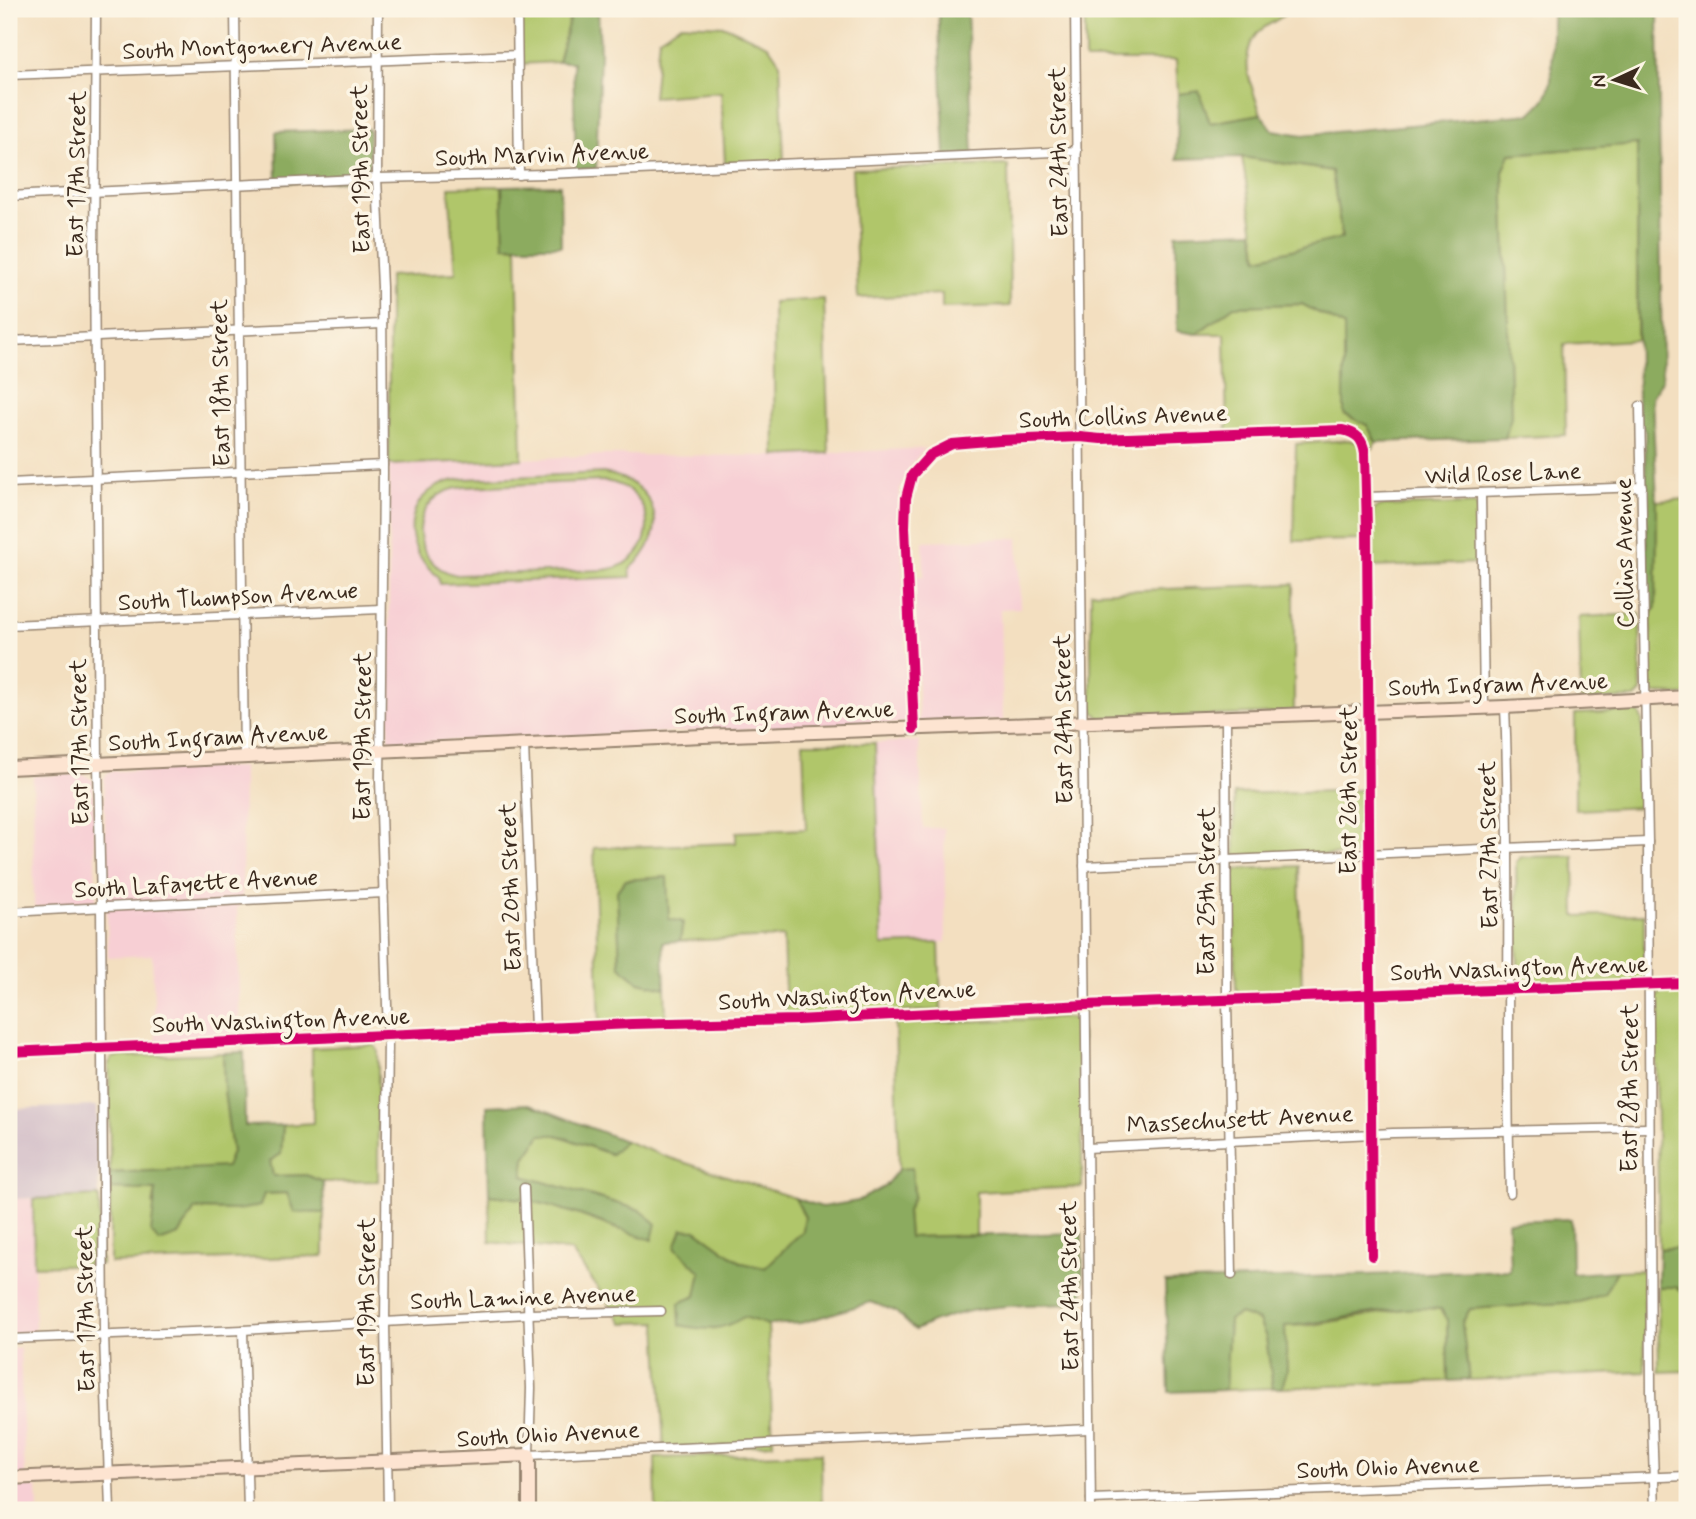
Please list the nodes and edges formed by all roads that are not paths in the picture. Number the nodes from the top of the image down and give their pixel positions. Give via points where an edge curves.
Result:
1 (96, 9) edge
2 (235, 9) edge
3 (377, 9) edge
4 (517, 9) edge
5 (1075, 9) edge
6 (517, 55) junction
7 (378, 60) junction
8 (236, 68) junction
9 (97, 72) junction
10 (9, 75) edge
11 (1077, 151) junction
12 (519, 175) junction
13 (377, 178) junction
14 (237, 186) junction
15 (95, 190) junction
16 (9, 196) edge
17 (382, 324) junction
18 (239, 330) junction
19 (95, 337) junction
20 (9, 341) edge
21 (1640, 406) dead end
22 (1248, 433) joint
23 (1080, 437) junction
24 (383, 465) junction
25 (241, 471) junction
26 (96, 478) junction
27 (9, 483) edge
28 (1642, 487) junction
29 (1481, 493) junction
30 (1366, 497) junction
31 (380, 608) junction
32 (242, 615) junction
33 (97, 622) junction
34 (9, 625) edge
35 (1687, 697) edge
36 (1646, 699) junction
37 (1484, 707) junction
38 (1505, 707) junction
39 (1368, 710) junction
40 (1226, 716) junction
41 (1082, 721) junction
42 (914, 729) junction
43 (524, 744) junction
44 (381, 750) junction
45 (244, 758) junction
46 (98, 764) junction
47 (9, 768) edge
48 (1648, 842) junction
49 (1509, 848) junction
50 (1369, 854) junction
51 (1227, 860) junction
52 (1084, 866) junction
53 (384, 893) junction
54 (101, 907) junction
55 (9, 912) edge
56 (1687, 983) edge
57 (1648, 985) junction
58 (1508, 990) junction
59 (1370, 994) junction
60 (1227, 1000) junction
61 (1085, 1005) junction
62 (535, 1029) junction
63 (388, 1037) junction
64 (103, 1048) junction
65 (9, 1052) edge
66 (1648, 1128) junction
67 (1508, 1130) junction
68 (1371, 1134) junction
69 (1229, 1141) junction
70 (1087, 1148) junction
71 (524, 1188) dead end
72 (1510, 1193) dead end
73 (1372, 1256) dead end
74 (1232, 1275) dead end
75 (661, 1311) dead end
76 (528, 1314) junction
77 (385, 1322) junction
78 (243, 1330) junction
79 (104, 1335) junction
80 (9, 1339) edge
81 (1089, 1429) junction
82 (529, 1455) junction
83 (386, 1462) junction
84 (246, 1468) junction
85 (108, 1474) junction
86 (1687, 1476) edge
87 (1654, 1477) junction
88 (9, 1478) edge
89 (1091, 1499) junction
90 (110, 1510) edge
91 (248, 1510) edge
92 (387, 1510) edge
93 (529, 1510) edge
94 (1091, 1510) edge
95 (1655, 1510) edge

1 - 9 street, East 17th Street
2 - 8 street, East 18th Street
3 - 7 street, East 19th Street
4 - 6 street
5 - 11 street, East 24th Street
6 - 7 street, South Montgomery Avenue
6 - 12 street
7 - 8 street, South Montgomery Avenue
7 - 13 street, East 19th Street
8 - 9 street, South Montgomery Avenue
8 - 14 street, East 18th Street
9 - 10 street, South Montgomery Avenue
9 - 15 street, East 17th Street
11 - 12 street, South Marvin Avenue
11 - 23 street, East 24th Street
12 - 13 street, South Marvin Avenue
13 - 14 street, South Marvin Avenue
13 - 17 street, East 19th Street
14 - 15 street, South Marvin Avenue
14 - 18 street, East 18th Street
15 - 16 street, South Marvin Avenue
15 - 19 street, East 17th Street
17 - 18 street
17 - 24 street, East 19th Street
18 - 19 street
18 - 25 street, East 18th Street
19 - 20 street
19 - 26 street, East 17th Street
21 - 28 street, Collins Avenue
22 - 23 street, South Collins Avenue
22 - 30 street, East 26th Street via 1352,432 1363,443
23 - 41 street, East 24th Street
23 - 42 street, South Collins Avenue via 952,444 930,455 912,475 905,527
24 - 25 street
24 - 31 street, East 19th Street
25 - 26 street
25 - 32 street, East 18th Street
26 - 27 street
26 - 33 street, East 17th Street
28 - 29 street, Wild Rose Lane
28 - 36 street, Collins Avenue
29 - 30 street, Wild Rose Lane
29 - 37 street
30 - 39 street, East 26th Street
31 - 32 street, South Thompson Avenue
31 - 44 street, East 19th Street
32 - 33 street, South Thompson Avenue
32 - 45 street, East 18th Street
33 - 34 street, South Thompson Avenue
33 - 46 street, East 17th Street
35 - 36 main road, South Ingram Avenue
36 - 38 main road, South Ingram Avenue
36 - 48 street, East 28th Street
37 - 38 main road, South Ingram Avenue
37 - 39 main road, South Ingram Avenue
38 - 49 street, East 27th Street
39 - 40 main road, South Ingram Avenue
39 - 50 street, East 26th Street
40 - 41 main road, South Ingram Avenue
40 - 51 street, East 25th Street
41 - 42 main road, South Ingram Avenue
41 - 52 street, East 24th Street
42 - 43 main road, South Ingram Avenue
43 - 44 main road, South Ingram Avenue
43 - 62 street, East 20th Street
44 - 45 main road, South Ingram Avenue
44 - 53 street, East 19th Street
45 - 46 main road, South Ingram Avenue
46 - 47 main road, South Ingram Avenue
46 - 54 street, East 17th Street
48 - 49 street
48 - 57 street, East 28th Street
49 - 50 street
49 - 58 street, East 27th Street
50 - 51 street
50 - 59 street, East 26th Street
51 - 52 street
51 - 60 street, East 25th Street
52 - 61 street, East 24th Street
53 - 54 street, South Lafayette Avenue
53 - 63 street, East 19th Street
54 - 55 street, South Lafayette Avenue
54 - 64 street, East 17th Street
56 - 57 street, South Washington Avenue
57 - 58 street, South Washington Avenue
57 - 66 street, East 28th Street
58 - 59 street, South Washington Avenue
58 - 67 street, East 27th Street
59 - 60 street, South Washington Avenue
59 - 68 street, East 26th Street
60 - 61 street, South Washington Avenue
60 - 69 street, East 25th Street
61 - 62 street, South Washington Avenue
61 - 70 street, East 24th Street
62 - 63 street, South Washington Avenue
63 - 64 street, South Washington Avenue
63 - 77 street, East 19th Street
64 - 65 street, South Washington Avenue
64 - 79 street, East 17th Street
66 - 67 street, Massechusett Avenue
66 - 87 street, East 28th Street
67 - 68 street, Massechusett Avenue
67 - 72 street, East 27th Street
68 - 69 street, Massechusett Avenue
68 - 73 street, East 26th Street
69 - 70 street, Massechusett Avenue
69 - 74 street, East 25th Street
70 - 81 street, East 24th Street
71 - 76 street
75 - 76 street, South Lamine Avenue
76 - 77 street, South Lamine Avenue
76 - 82 street
77 - 78 street, South Lamine Avenue
77 - 83 street, East 19th Street
78 - 79 street, South Lamine Avenue
78 - 84 street
79 - 80 street, South Lamine Avenue
79 - 85 street, East 17th Street
81 - 82 street, South Ohio Avenue
81 - 89 street, East 24th Street
82 - 83 main road, South Ohio Avenue
82 - 93 main road
83 - 84 main road, South Ohio Avenue
83 - 92 street, East 19th Street
84 - 85 main road, South Ohio Avenue
84 - 91 street
85 - 88 main road, South Ohio Avenue
85 - 90 street, East 17th Street
86 - 87 street, South Ohio Avenue
87 - 89 street, South Ohio Avenue
87 - 95 street, East 28th Street
89 - 94 street, East 24th Street

